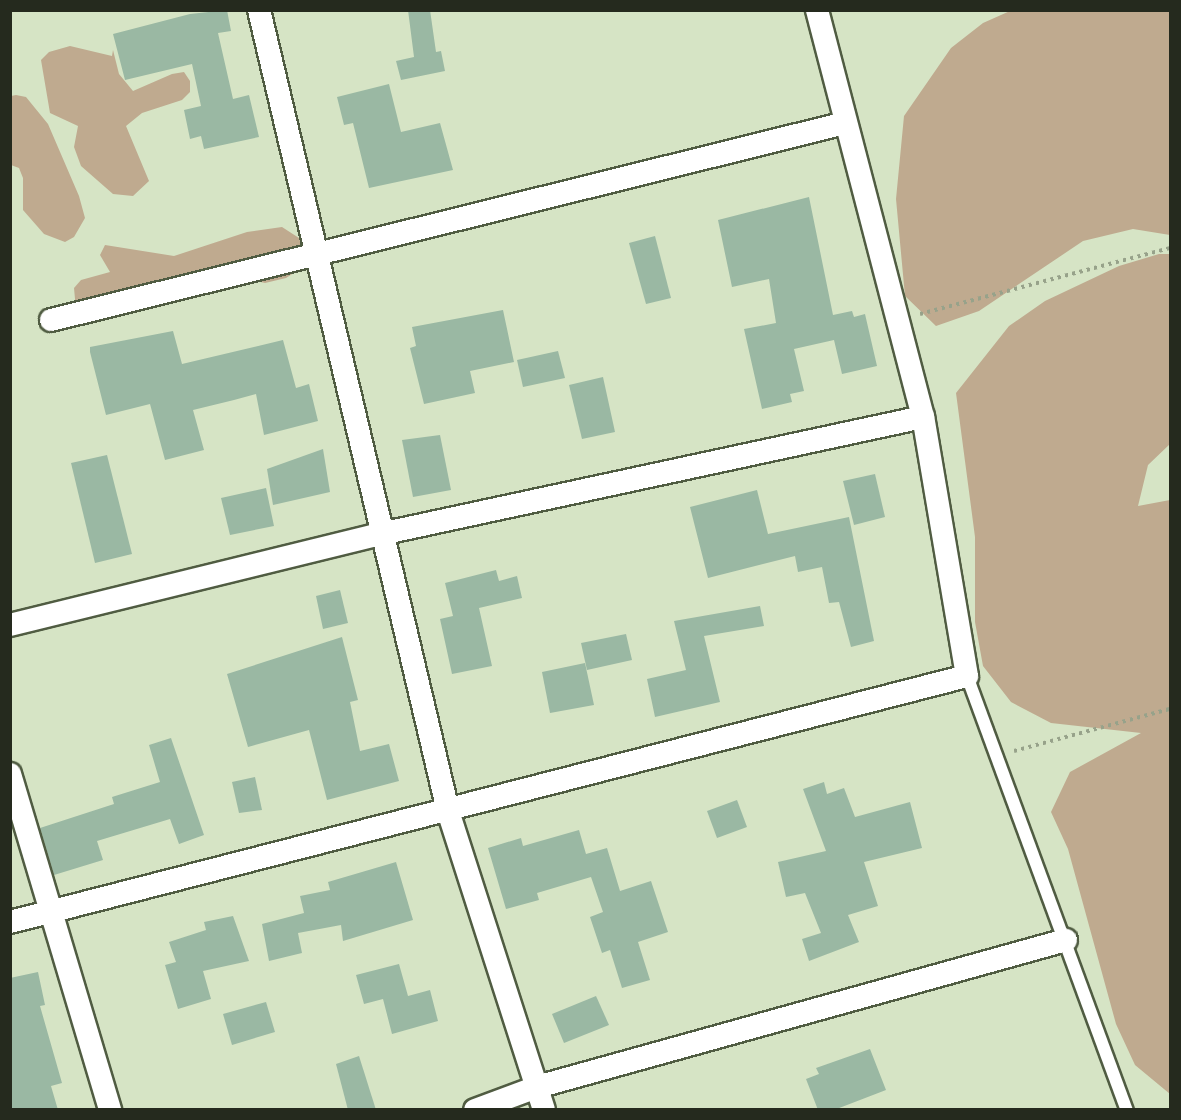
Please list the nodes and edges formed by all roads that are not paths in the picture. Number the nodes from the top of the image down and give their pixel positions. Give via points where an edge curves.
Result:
1 (259, 10) edge
2 (817, 10) edge
3 (845, 123) junction
4 (318, 255) junction
5 (51, 320) dead end
6 (923, 417) junction
7 (385, 533) junction
8 (10, 625) edge
9 (967, 676) junction
10 (10, 774) edge
11 (448, 811) junction
12 (52, 913) junction
13 (10, 922) edge
14 (1066, 940) junction
15 (537, 1088) junction
16 (110, 1110) edge
17 (475, 1110) edge
18 (544, 1110) edge
19 (1127, 1110) edge

1 - 4 street
2 - 3 street
3 - 4 street
3 - 6 street
4 - 5 street
4 - 7 street
6 - 7 street
6 - 9 street
7 - 8 street
7 - 11 street
9 - 11 street
9 - 14 lane
10 - 12 street
11 - 12 street
11 - 15 street
12 - 13 street
12 - 16 street
14 - 15 street
14 - 19 lane
15 - 17 street
15 - 18 street

